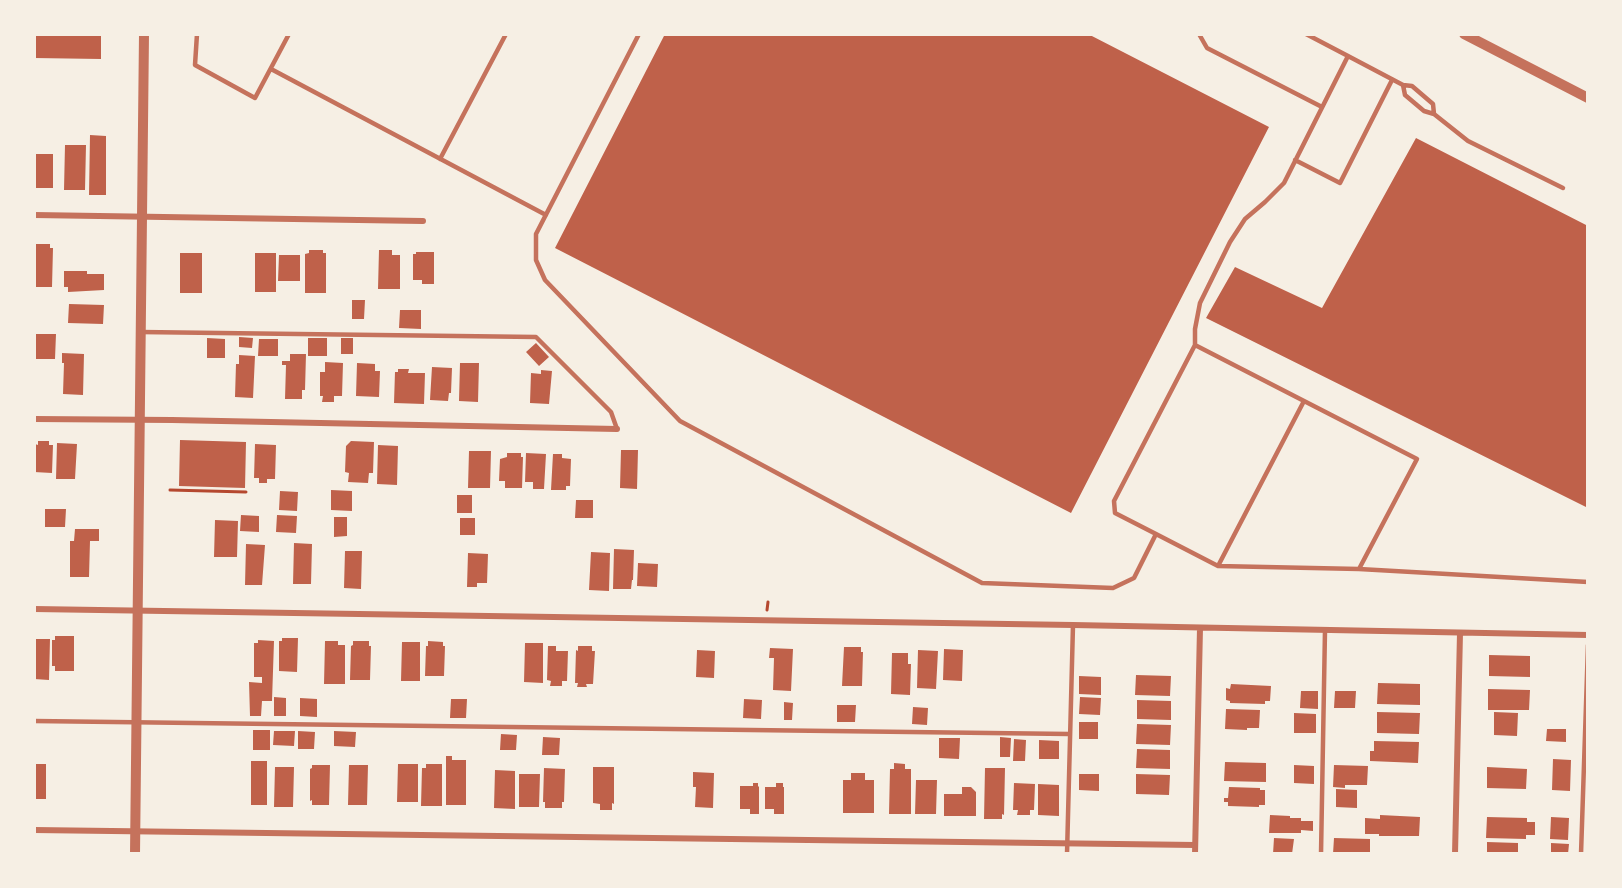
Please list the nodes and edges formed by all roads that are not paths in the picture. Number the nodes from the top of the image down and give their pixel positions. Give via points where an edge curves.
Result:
1 (144, 34) edge
2 (198, 34) edge
3 (290, 34) edge
4 (506, 34) edge
5 (639, 34) edge
6 (1198, 34) edge
7 (1306, 34) edge
8 (1464, 34) edge
9 (1348, 56) junction
10 (271, 69) junction
11 (1392, 80) junction
12 (1403, 85) junction
13 (1587, 98) edge
14 (1322, 107) junction
15 (1434, 114) junction
16 (440, 159) junction
17 (1295, 160) junction
18 (1563, 188) dead end
19 (546, 214) junction
20 (34, 215) edge
21 (142, 216) junction
22 (423, 221) dead end
23 (141, 332) junction
24 (1195, 345) junction
25 (1304, 401) junction
26 (34, 419) edge
27 (139, 420) junction
28 (617, 429) joint
29 (1156, 534) junction
30 (1218, 566) junction
31 (1359, 569) junction
32 (1587, 582) edge
33 (34, 609) edge
34 (138, 610) junction
35 (1073, 625) junction
36 (1200, 628) junction
37 (1325, 630) junction
38 (1460, 633) junction
39 (1587, 635) edge
40 (1587, 645) edge
41 (34, 721) edge
42 (137, 722) junction
43 (1069, 734) junction
44 (34, 830) edge
45 (136, 831) junction
46 (1067, 842) junction
47 (1195, 844) junction
48 (135, 854) edge
49 (1067, 854) edge
50 (1195, 854) edge
51 (1321, 854) edge
52 (1455, 854) edge
53 (1581, 854) edge

1 - 21 street
2 - 10 lane via 195,65 255,98
3 - 10 lane
4 - 16 lane
5 - 19 lane
6 - 14 lane via 1207,48
7 - 9 lane
8 - 13 street
9 - 11 lane
9 - 14 lane
10 - 16 lane
11 - 12 lane
11 - 17 lane via 1340,183
12 - 15 lane via 1404,95
12 - 15 lane via 1412,86 1433,104
14 - 17 lane
15 - 18 lane via 1468,141
16 - 19 lane
17 - 24 lane via 1284,183 1245,219 1230,242 1200,303
19 - 29 lane via 536,234 536,260 545,280 680,421 982,583 1113,588 1134,578
20 - 21 street
21 - 22 street
21 - 23 street
23 - 27 street
23 - 28 lane via 536,337 611,412
24 - 25 lane
24 - 29 lane via 1114,501 1115,513
25 - 30 lane
25 - 31 lane via 1417,459
26 - 27 street
27 - 28 street
27 - 34 street
29 - 30 lane
30 - 31 lane
31 - 32 lane
33 - 34 street
34 - 35 street
34 - 42 street
35 - 36 street
35 - 43 lane
36 - 37 street
36 - 47 street
37 - 38 street
37 - 51 lane
38 - 39 street
38 - 52 street
40 - 53 lane
41 - 42 lane
42 - 43 lane
42 - 45 street
43 - 46 lane
44 - 45 street
45 - 46 street
45 - 48 street
46 - 47 street
46 - 49 lane
47 - 50 street

